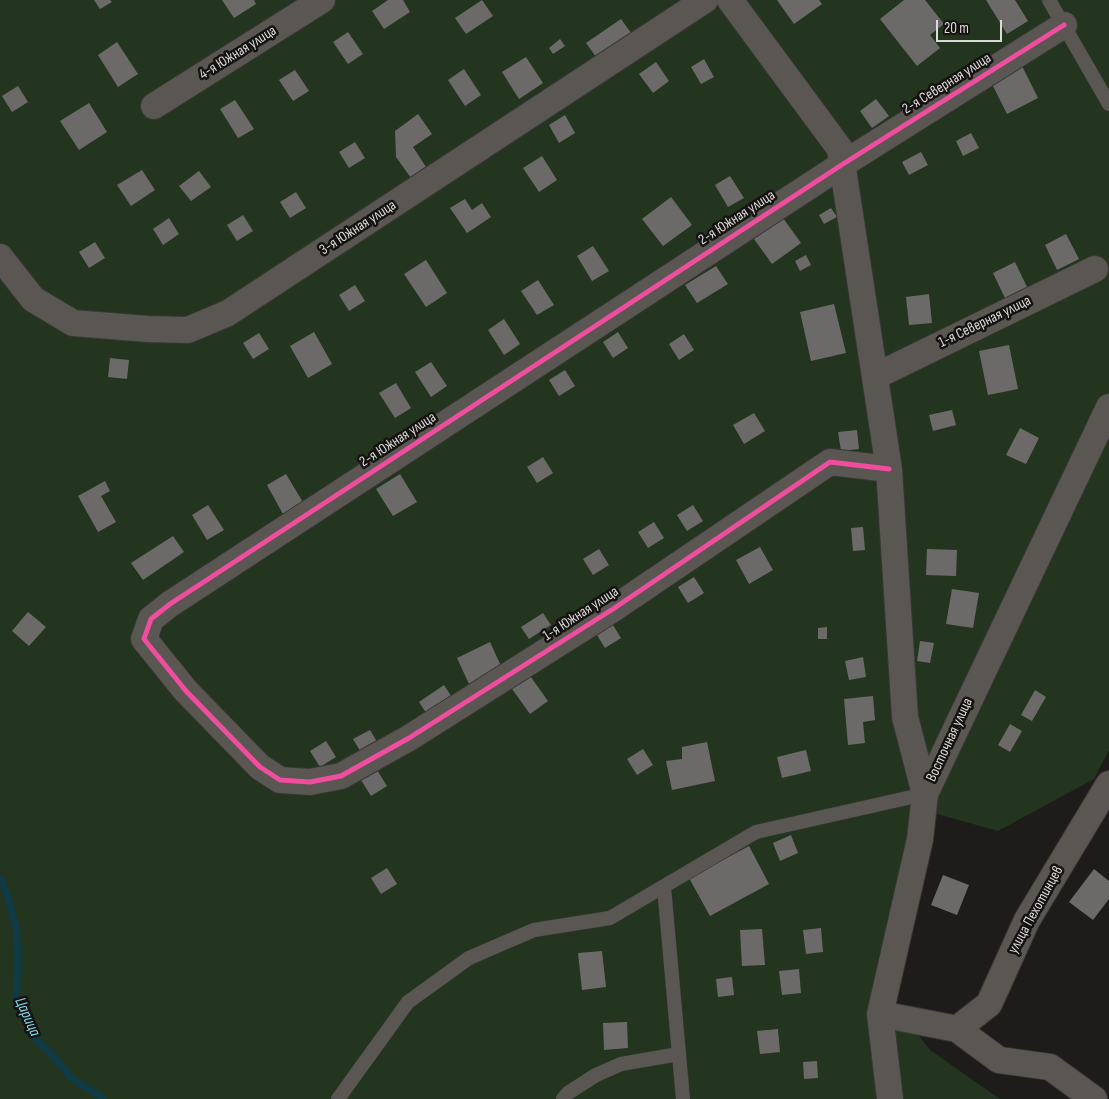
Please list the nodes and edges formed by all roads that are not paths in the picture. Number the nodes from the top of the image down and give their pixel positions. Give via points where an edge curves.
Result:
1 (322, 0) edge
2 (704, 0) edge
3 (730, 0) edge
4 (1049, 0) edge
5 (1064, 25) junction
6 (1109, 104) edge
7 (154, 106) dead end
8 (843, 164) junction
9 (0, 257) edge
10 (1095, 269) dead end
11 (876, 376) junction
12 (1109, 407) edge
13 (889, 469) junction
14 (280, 780) joint
15 (1109, 784) edge
16 (925, 794) junction
17 (664, 887) junction
18 (880, 1014) junction
19 (957, 1029) junction
20 (679, 1054) junction
21 (338, 1099) edge
22 (564, 1099) edge
23 (683, 1099) edge
24 (890, 1099) edge
25 (1094, 1099) edge

1 - 7 street, 4-я Южная улица
2 - 9 street, 3-я Южная улица via 228,314 188,330 74,323 33,300
3 - 8 street via 840,149
4 - 5 lane
5 - 6 lane
5 - 8 street, 2-я Северная улица
8 - 11 street
8 - 14 street, 2-я Южная улица via 151,619 144,639 168,669 260,767
10 - 11 street, 1-я Северная улица
11 - 13 street
12 - 16 street, Восточная улица
13 - 14 street, 1-я Южная улица via 830,462 613,609 409,738 341,776 310,782
13 - 16 street via 905,717
15 - 19 street, улица Пехотинцев via 1027,920 989,1004
16 - 17 lane via 756,832
16 - 18 street, Восточная улица via 920,839
17 - 20 lane
17 - 21 lane via 610,918 534,930 469,958 408,1002
18 - 19 street
18 - 24 street, Восточная улица
19 - 25 street via 999,1060 1050,1068
20 - 22 lane via 621,1064 596,1075
20 - 23 lane

